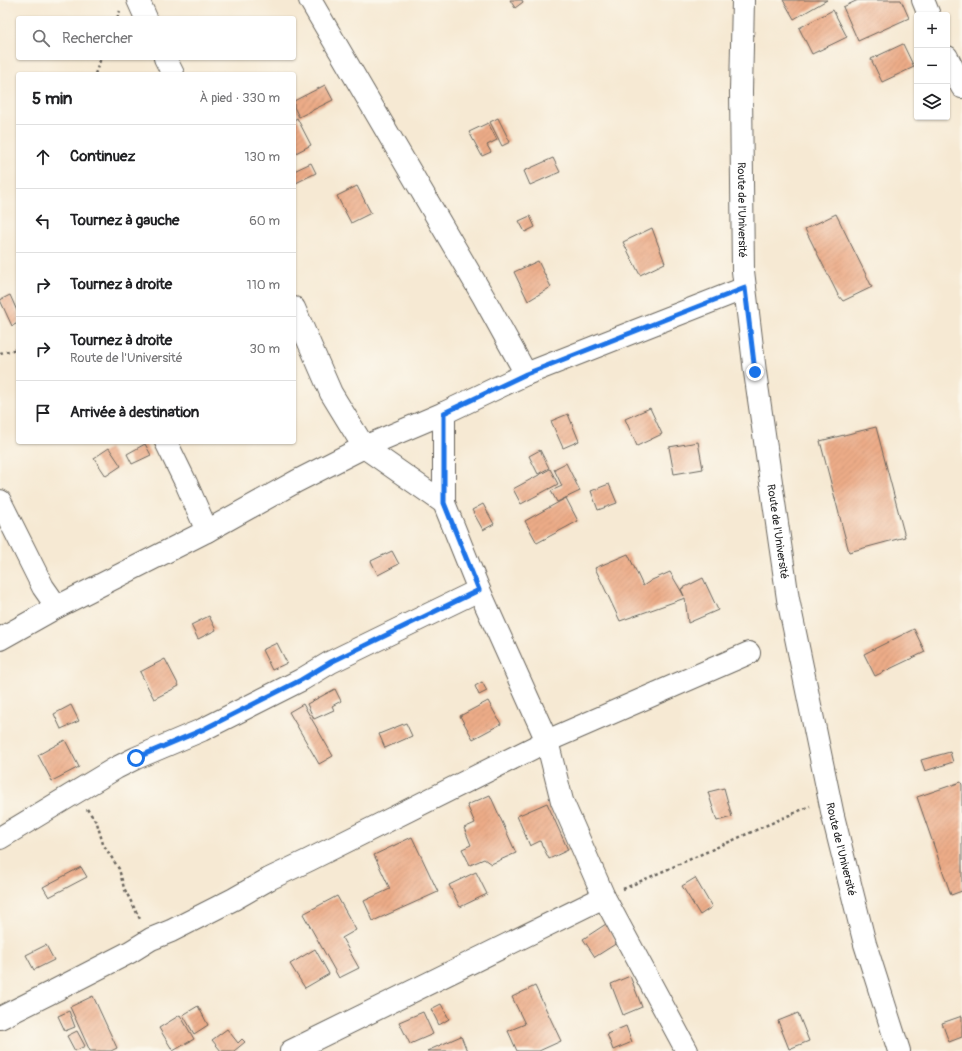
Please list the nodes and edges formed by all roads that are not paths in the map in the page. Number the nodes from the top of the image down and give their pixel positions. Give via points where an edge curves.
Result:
1 (138, 0) edge
2 (310, 0) edge
3 (743, 0) edge
4 (923, 0) edge
5 (928, 12) edge
6 (145, 16) edge
7 (166, 60) edge
8 (950, 63) edge
9 (172, 72) edge
10 (962, 87) edge
11 (745, 288) junction
12 (296, 313) edge
13 (526, 374) junction
14 (444, 413) junction
15 (167, 444) edge
16 (364, 447) junction
17 (0, 501) edge
18 (444, 503) junction
19 (207, 531) junction
20 (479, 590) junction
21 (57, 607) junction
22 (0, 639) edge
23 (749, 653) dead end
24 (547, 741) junction
25 (0, 838) edge
26 (604, 898) junction
27 (0, 1018) edge
28 (291, 1051) edge
29 (687, 1051) edge
30 (899, 1051) edge

1 - 6 street
2 - 13 street
3 - 11 street, Route de l'Université via 741,91
4 - 5 street
7 - 9 street
8 - 10 street
11 - 13 street
11 - 30 street, Route de l'Université via 788,599 829,797 865,944
12 - 16 street via 331,393
13 - 14 street
14 - 16 street
14 - 18 street
15 - 19 street
16 - 18 street
16 - 19 street
17 - 21 street via 43,587
18 - 20 street
19 - 21 street
20 - 24 street
20 - 25 street via 331,662 202,730 116,768
21 - 22 street
23 - 24 street
24 - 26 street via 562,802
24 - 27 street via 268,879 234,899
26 - 28 street
26 - 29 street

